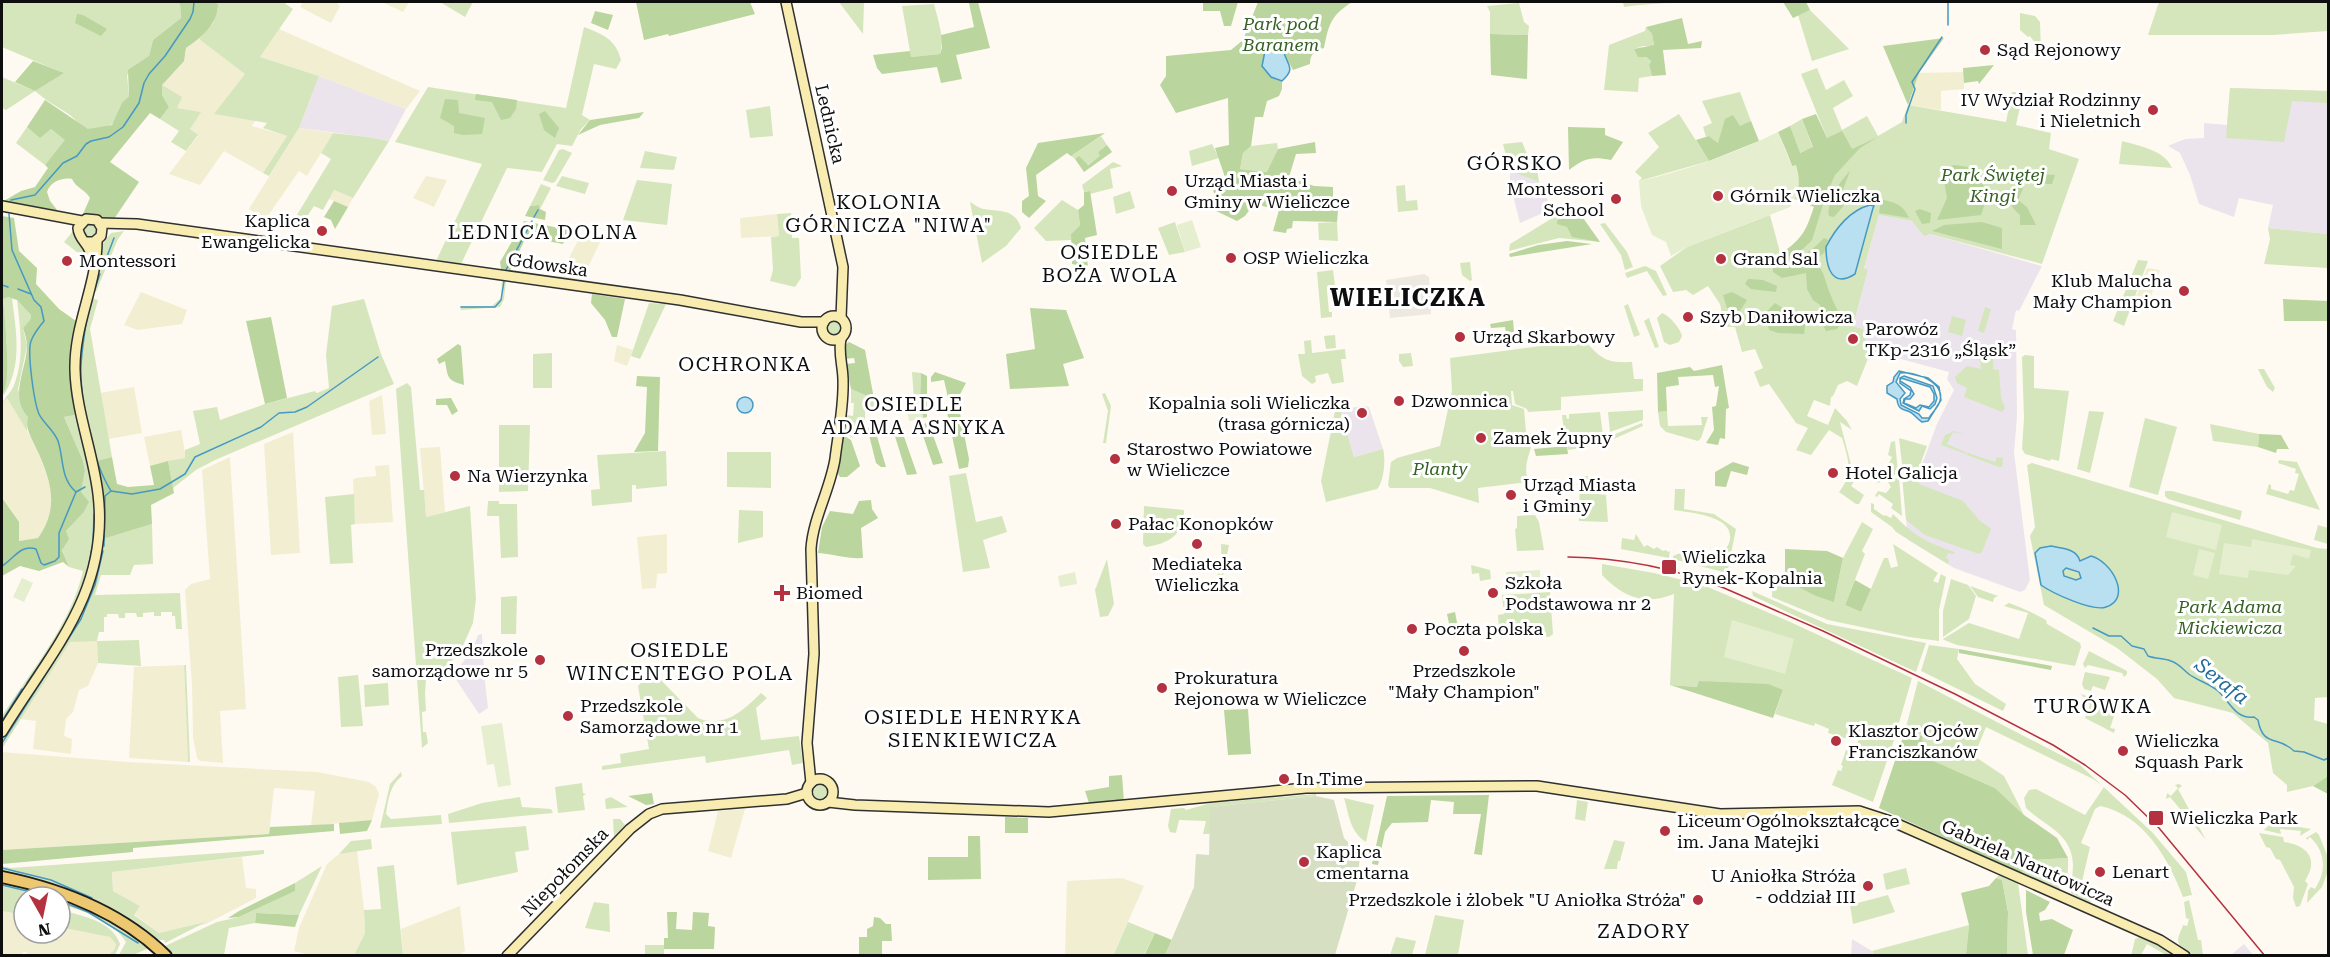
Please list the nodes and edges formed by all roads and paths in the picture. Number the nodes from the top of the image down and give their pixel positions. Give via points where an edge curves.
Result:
1 (786, 2) edge
2 (2, 206) edge
3 (46, 213) junction
4 (82, 221) junction
5 (100, 223) junction
6 (148, 226) junction
7 (78, 231) junction
8 (99, 238) junction
9 (85, 242) junction
10 (92, 278) junction
11 (830, 322) junction
12 (836, 340) junction
13 (2, 732) edge
14 (816, 781) junction
15 (832, 792) junction
16 (809, 797) junction
17 (828, 802) junction
18 (870, 805) junction
19 (2, 877) edge
20 (166, 956) edge
21 (507, 956) edge
22 (2185, 956) edge

1 - 11 main road, Lednicka via 844,272
2 - 3 main road
3 - 4 main road
3 - 7 main road
4 - 5 main road via 94,219
4 - 7 main road
5 - 6 main road, Gdowska
5 - 8 main road
6 - 8 main road, Gdowska via 123,227
6 - 11 main road, Gdowska via 680,300 801,322
7 - 9 main road
8 - 9 main road
8 - 10 main road
9 - 10 main road via 92,252
10 - 13 main road via 79,326 75,369 79,409 98,498 94,565 71,626
11 - 12 main road via 825,337
11 - 12 main road via 847,328 845,335
12 - 14 main road via 842,394 834,464 811,542 814,644 808,752
14 - 15 main road via 829,783
14 - 16 main road
15 - 17 main road
15 - 18 main road via 839,798
16 - 17 main road via 821,805
16 - 21 main road, Niepołomska via 788,803 760,801 662,809 649,814
17 - 18 main road
18 - 22 main road, Gabriela Narutowicza via 1063,811 1306,789 1548,787 1733,815 1854,811 1893,822 2160,940
19 - 20 main road via 34,884 89,905 137,933

